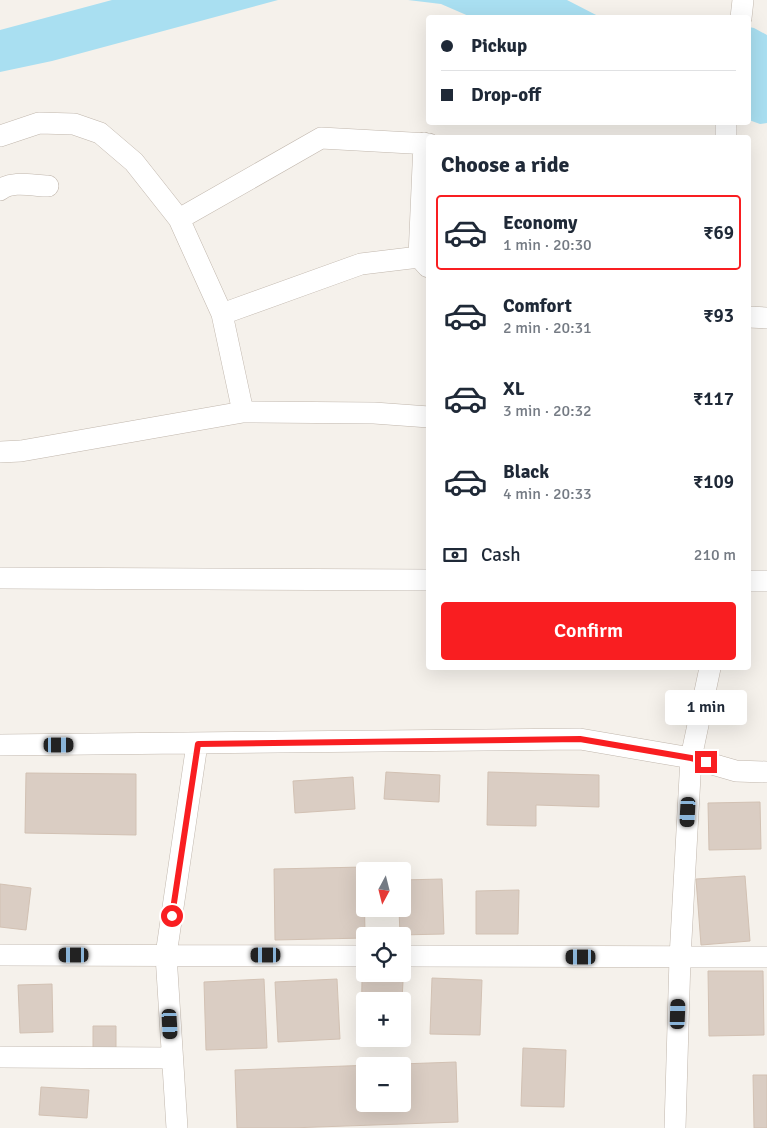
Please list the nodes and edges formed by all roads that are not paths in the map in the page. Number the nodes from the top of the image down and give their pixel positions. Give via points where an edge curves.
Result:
1 (743, 0) edge
2 (741, 15) edge
3 (0, 136) edge
4 (426, 143) edge
5 (48, 186) dead end
6 (0, 190) edge
7 (179, 219) junction
8 (424, 262) edge
9 (222, 314) junction
10 (751, 317) edge
11 (767, 318) edge
12 (243, 412) junction
13 (426, 417) edge
14 (0, 452) edge
15 (0, 578) edge
16 (426, 580) edge
17 (751, 581) edge
18 (767, 581) edge
19 (710, 670) edge
20 (198, 744) junction
21 (0, 745) edge
22 (691, 758) junction
23 (767, 772) edge
24 (166, 955) junction
25 (0, 956) edge
26 (356, 956) edge
27 (411, 956) edge
28 (680, 958) junction
29 (767, 958) edge
30 (0, 1057) edge
31 (172, 1058) junction
32 (177, 1128) edge
33 (675, 1128) edge

1 - 2 street
3 - 7 street via 39,123 74,124 100,133 134,162
4 - 7 street via 321,138
4 - 8 street
5 - 6 street via 18,185
7 - 9 street
8 - 9 street via 361,264
9 - 12 street
10 - 11 street
12 - 13 street
12 - 14 street via 21,452
15 - 16 street
17 - 18 street
19 - 22 street
20 - 21 street
20 - 22 street via 580,739
20 - 24 street
22 - 23 street via 736,772
22 - 28 street
24 - 25 street
24 - 26 street
24 - 31 street
27 - 28 street
28 - 29 street
28 - 33 street
30 - 31 street
31 - 32 street

